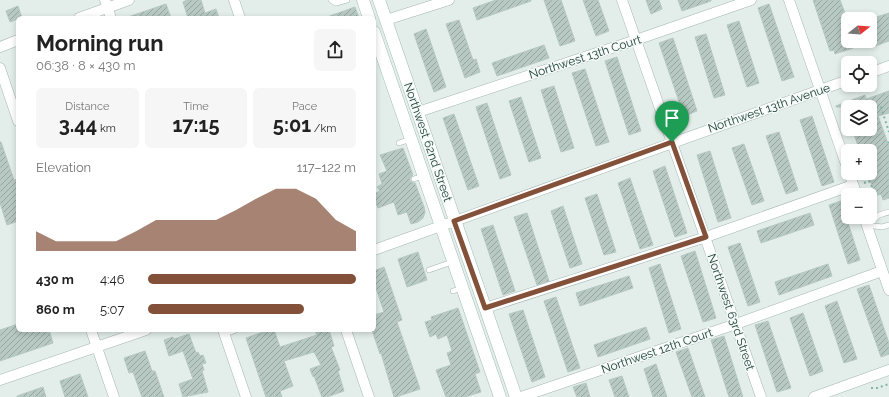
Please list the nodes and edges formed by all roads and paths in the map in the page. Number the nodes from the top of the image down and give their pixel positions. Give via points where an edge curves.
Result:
1 (129, 0) edge
2 (234, 0) edge
3 (331, 0) edge
4 (347, 0) edge
5 (363, 0) edge
6 (378, 0) edge
7 (448, 0) edge
8 (622, 0) edge
9 (751, 0) edge
10 (789, 0) edge
11 (106, 4) edge
12 (83, 16) edge
13 (111, 16) edge
14 (239, 16) edge
15 (368, 16) edge
16 (386, 20) junction
17 (636, 40) junction
18 (16, 41) edge
19 (376, 42) edge
20 (0, 47) edge
21 (378, 53) edge
22 (889, 66) edge
23 (0, 68) edge
24 (877, 70) edge
25 (841, 82) edge
26 (820, 90) junction
27 (877, 108) edge
28 (418, 112) junction
29 (16, 115) edge
30 (888, 122) edge
31 (889, 132) edge
32 (411, 139) junction
33 (672, 142) junction
34 (399, 143) dead end
35 (841, 150) edge
36 (864, 183) dead end
37 (872, 187) dead end
38 (841, 194) edge
39 (889, 212) edge
40 (877, 216) edge
41 (454, 221) junction
42 (867, 224) edge
43 (874, 224) edge
44 (889, 225) edge
45 (441, 226) junction
46 (706, 237) junction
47 (376, 249) edge
48 (453, 261) junction
49 (429, 270) dead end
50 (882, 271) junction
51 (889, 290) edge
52 (485, 308) junction
53 (736, 324) junction
54 (92, 332) edge
55 (140, 332) edge
56 (224, 332) edge
57 (347, 332) edge
58 (96, 346) junction
59 (889, 370) edge
60 (0, 380) edge
61 (114, 397) edge
62 (246, 397) edge
63 (369, 397) edge
64 (500, 397) edge
65 (516, 397) edge
66 (521, 397) edge
67 (761, 397) edge
68 (814, 397) edge

1 - 11 street
2 - 14 street
3 - 4 lane via 336,3
5 - 15 main road
6 - 16 main road, Northwest 62nd Street
7 - 16 street
8 - 17 street, Northwest 63rd Street
9 - 17 street, Northwest 13th Court
10 - 26 street
11 - 12 street
11 - 13 street
16 - 28 main road, Northwest 62nd Street
17 - 28 street, Northwest 13th Court
17 - 33 street, Northwest 63rd Street
18 - 20 street
19 - 21 main road, Northwest 62nd Street
21 - 32 main road, Northwest 62nd Street
22 - 24 street
23 - 29 street
25 - 26 street, Northwest 13th Avenue
26 - 33 street, Northwest 13th Avenue
26 - 35 street
27 - 30 path via 881,107
28 - 41 main road, Northwest 62nd Street
30 - 31 path
32 - 34 lane
32 - 45 main road, Northwest 62nd Street via 419,178
33 - 41 street, Northwest 13th Avenue
33 - 46 street, Northwest 63rd Street
36 - 37 path via 869,181
38 - 46 street
39 - 40 lane
41 - 45 street, Northwest 13th Avenue
41 - 52 main road, Northwest 62nd Street
42 - 50 street
43 - 44 lane via 882,227
45 - 47 street, Northwest 13th Avenue
45 - 48 main road, Northwest 62nd Street
46 - 52 street
46 - 53 street, Northwest 63rd Street
48 - 49 lane
48 - 64 main road, Northwest 62nd Street via 458,289
50 - 51 street
50 - 53 street, Northwest 12th Court
52 - 65 main road, Northwest 62nd Street
53 - 66 street, Northwest 12th Court
53 - 67 street, Northwest 63rd Street
54 - 58 street
55 - 58 street
56 - 62 street
57 - 63 street
58 - 60 street
58 - 61 street
59 - 68 street

